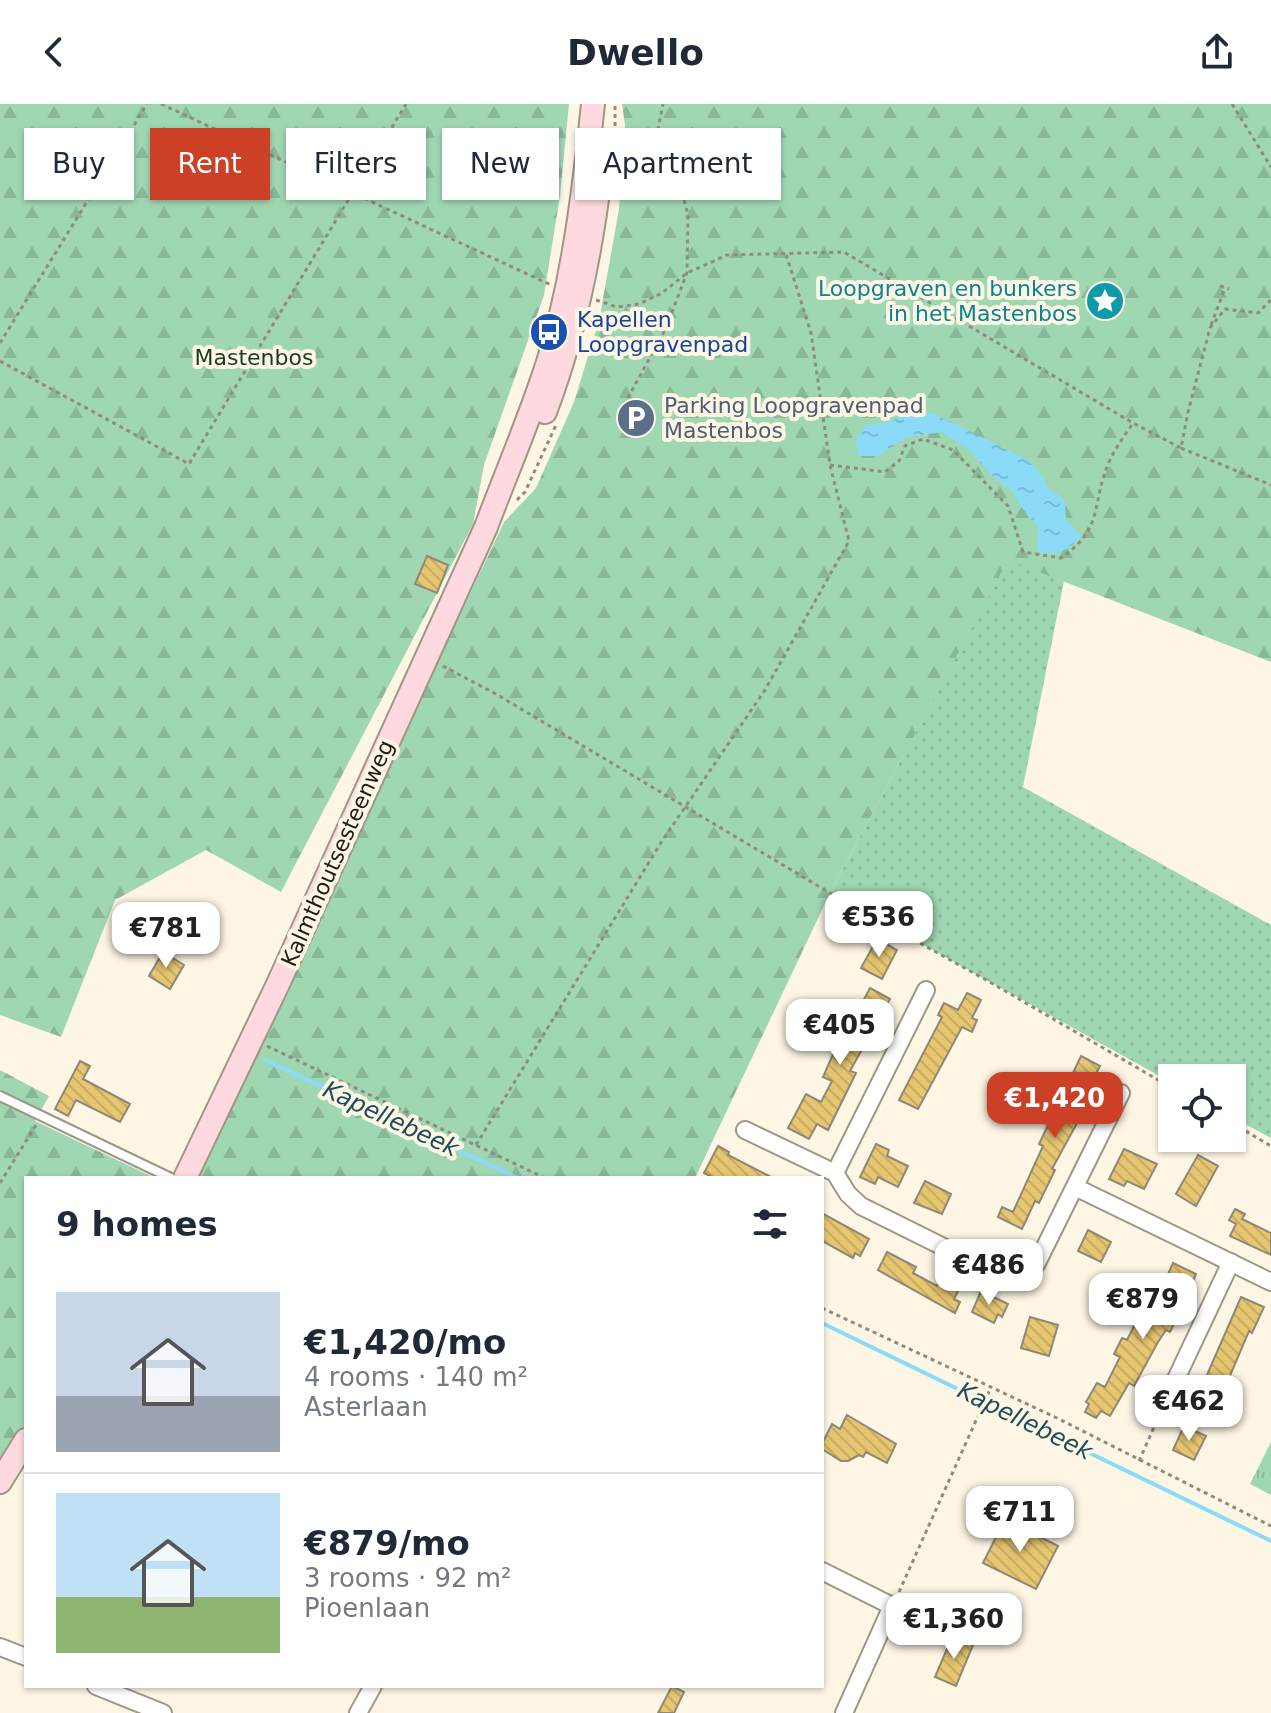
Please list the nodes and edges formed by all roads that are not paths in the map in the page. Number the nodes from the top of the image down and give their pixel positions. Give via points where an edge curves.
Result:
1 (593, 104) edge
2 (600, 104) edge
3 (574, 293) junction
4 (926, 990) dead end
5 (1121, 1093) dead end
6 (0, 1096) edge
7 (745, 1130) dead end
8 (835, 1173) junction
9 (167, 1176) edge
10 (186, 1176) edge
11 (1075, 1187) junction
12 (1231, 1262) junction
13 (1271, 1282) edge
14 (1160, 1413) road end
15 (24, 1443) edge
16 (0, 1482) edge
17 (824, 1572) edge
18 (0, 1647) edge
19 (24, 1656) edge
20 (101, 1688) edge
21 (372, 1688) edge
22 (163, 1713) edge
23 (358, 1713) edge
24 (844, 1713) edge

1 - 3 main road, Kalmthoutsesteenweg
2 - 3 main road, Kalmthoutsesteenweg via 601,173 593,236
3 - 10 main road, Kalmthoutsesteenweg via 563,366 543,418 486,527
4 - 8 street
5 - 11 street
6 - 9 lane
7 - 8 street
8 - 11 street via 861,1206 1012,1281 1037,1263
11 - 12 street
12 - 13 street
12 - 14 street
15 - 16 main road
17 - 24 street via 892,1606
18 - 19 street
20 - 22 street
21 - 23 street

